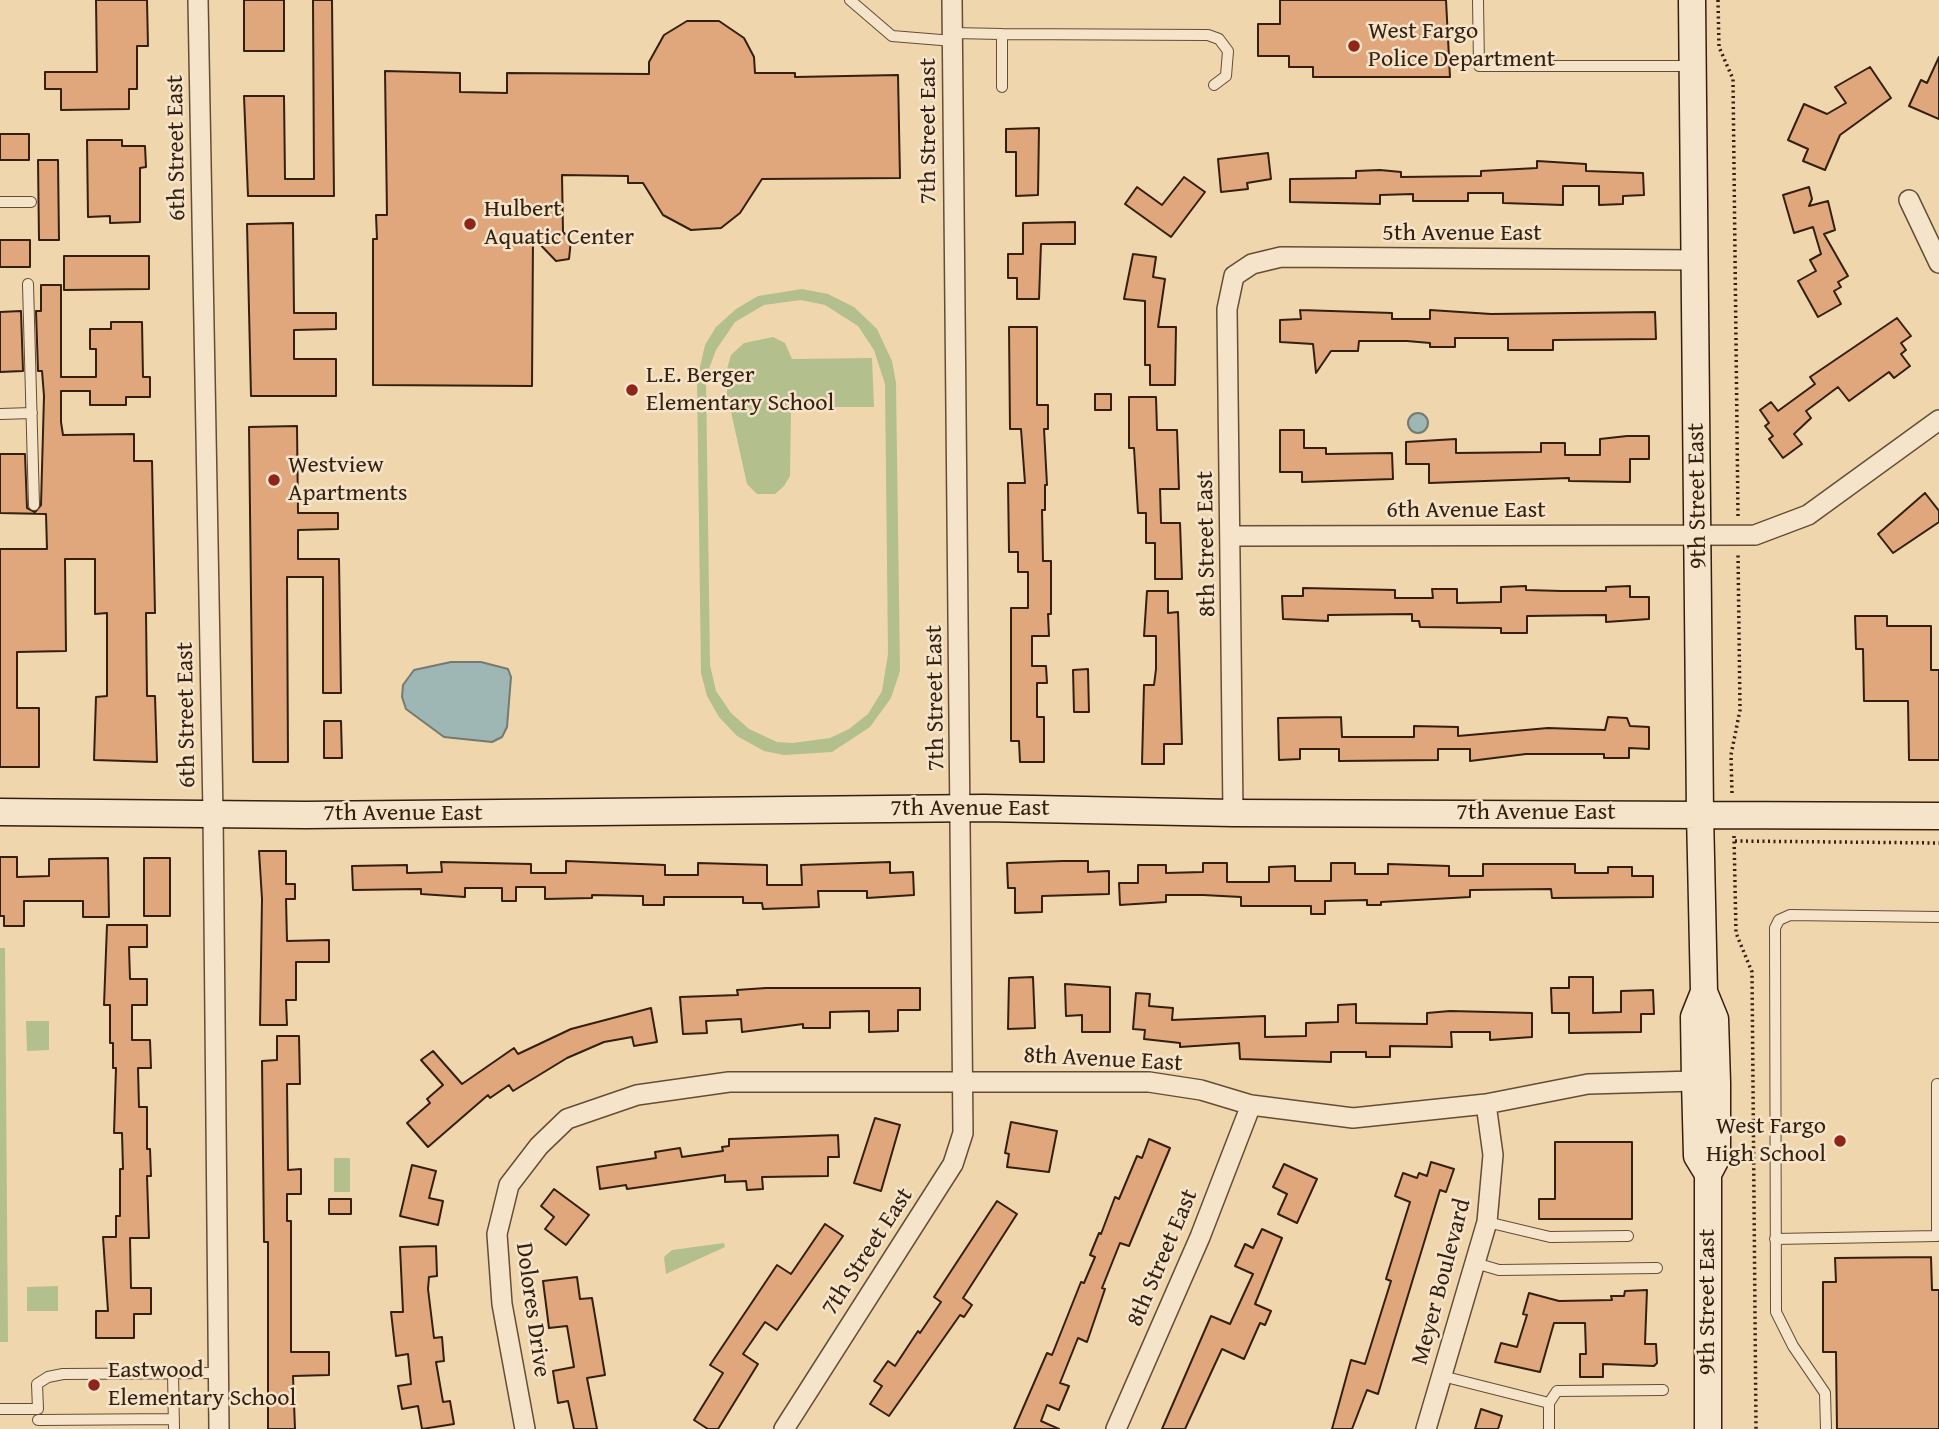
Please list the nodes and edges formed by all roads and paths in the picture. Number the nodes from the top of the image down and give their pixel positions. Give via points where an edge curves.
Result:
1 (198, 0) edge
2 (850, 0) edge
3 (952, 0) edge
4 (1478, 0) edge
5 (1692, 0) edge
6 (1718, 0) edge
7 (1002, 34) junction
8 (953, 37) junction
9 (1692, 66) junction
10 (1214, 85) dead end
11 (1002, 87) dead end
12 (1909, 200) dead end
13 (0, 202) edge
14 (31, 202) dead end
15 (1695, 260) junction
16 (1939, 262) edge
17 (1234, 276) joint
18 (28, 284) dead end
19 (32, 413) junction
20 (0, 414) edge
21 (1939, 420) edge
22 (34, 505) dead end
23 (1232, 536) junction
24 (1738, 536) junction
25 (1699, 537) junction
26 (962, 808) junction
27 (0, 812) edge
28 (213, 813) junction
29 (1233, 813) junction
30 (1700, 813) junction
31 (1732, 814) junction
32 (1939, 816) edge
33 (1735, 841) junction
34 (1939, 843) edge
35 (1939, 917) edge
36 (1704, 992) junction
37 (965, 1080) junction
38 (1695, 1082) junction
39 (1937, 1084) dead end
40 (1486, 1104) junction
41 (1251, 1105) junction
42 (527, 1163) joint
43 (1708, 1174) junction
44 (1487, 1222) junction
45 (1628, 1236) dead end
46 (1775, 1239) junction
47 (1475, 1263) junction
48 (1657, 1268) dead end
49 (173, 1373) junction
50 (217, 1373) junction
51 (1442, 1376) junction
52 (1663, 1390) dead end
53 (1549, 1403) junction
54 (0, 1409) edge
55 (38, 1409) junction
56 (38, 1424) edge
57 (174, 1424) edge
58 (219, 1429) edge
59 (525, 1429) edge
60 (784, 1429) edge
61 (1116, 1429) edge
62 (1426, 1429) edge
63 (1549, 1429) edge
64 (1709, 1429) edge
65 (1756, 1429) edge
66 (1826, 1429) edge

1 - 28 street, 6th Street East
2 - 8 lane via 892,36
3 - 8 street, 7th Street East
4 - 9 lane via 1479,66
5 - 9 street, 9th Street East
6 - 24 path via 1719,47 1733,79
7 - 8 lane
7 - 10 lane via 1208,35 1219,39 1228,51 1226,76
7 - 11 lane
8 - 26 street, 7th Street East
9 - 15 street, 9th Street East
12 - 16 street
13 - 14 lane
15 - 17 street, 5th Avenue East via 1281,257 1252,264
15 - 25 street, 9th Street East
17 - 23 street, 8th Street East via 1227,309
18 - 19 lane
19 - 20 lane
19 - 22 lane
21 - 24 street, 6th Avenue East via 1808,515 1755,535
23 - 25 street, 6th Avenue East
23 - 29 street, 8th Street East
24 - 25 street, 6th Avenue East
24 - 31 path via 1740,709 1731,755
25 - 30 street, 9th Street East
26 - 28 street, 7th Avenue East
26 - 29 street, 7th Avenue East
26 - 37 street, 7th Street East
27 - 28 street, 7th Avenue East
28 - 50 street, 6th Street East
29 - 30 street, 7th Avenue East
30 - 31 street, 7th Avenue East
30 - 36 street, 9th Street East
31 - 32 street, 7th Avenue East
31 - 33 path
33 - 34 path
33 - 65 path via 1736,933 1752,972
35 - 46 lane via 1790,915 1779,920 1775,928
36 - 38 street, 9th Street East via 1694,1017
36 - 43 street, 9th Street East via 1715,1019 1717,1083 1717,1157
37 - 41 street, 8th Avenue East via 1149,1082 1201,1090
37 - 42 street, 8th Avenue East via 729,1082 637,1095 567,1119
37 - 60 street, 7th Street East via 963,1133 953,1164
38 - 40 street, 8th Avenue East via 1588,1084
38 - 43 street, 9th Street East via 1697,1156
39 - 46 lane via 1937,1236
40 - 41 street, 8th Avenue East via 1353,1118
40 - 44 street, Meyer Boulevard via 1493,1155
41 - 61 street, 8th Street East via 1200,1237
42 - 59 street, Dolores Drive via 509,1185 497,1234 502,1304
43 - 64 street, 9th Street East
44 - 45 lane via 1550,1237
44 - 47 street, Meyer Boulevard
46 - 66 lane via 1776,1312 1825,1393
47 - 48 lane via 1500,1270
47 - 51 street, Meyer Boulevard
49 - 50 lane
49 - 55 lane via 48,1377 37,1384
49 - 57 lane
50 - 58 street, 6th Street East
51 - 53 lane
51 - 62 street, Meyer Boulevard
52 - 53 lane via 1557,1391
53 - 63 lane
54 - 55 lane
55 - 56 lane
56 - 57 lane

